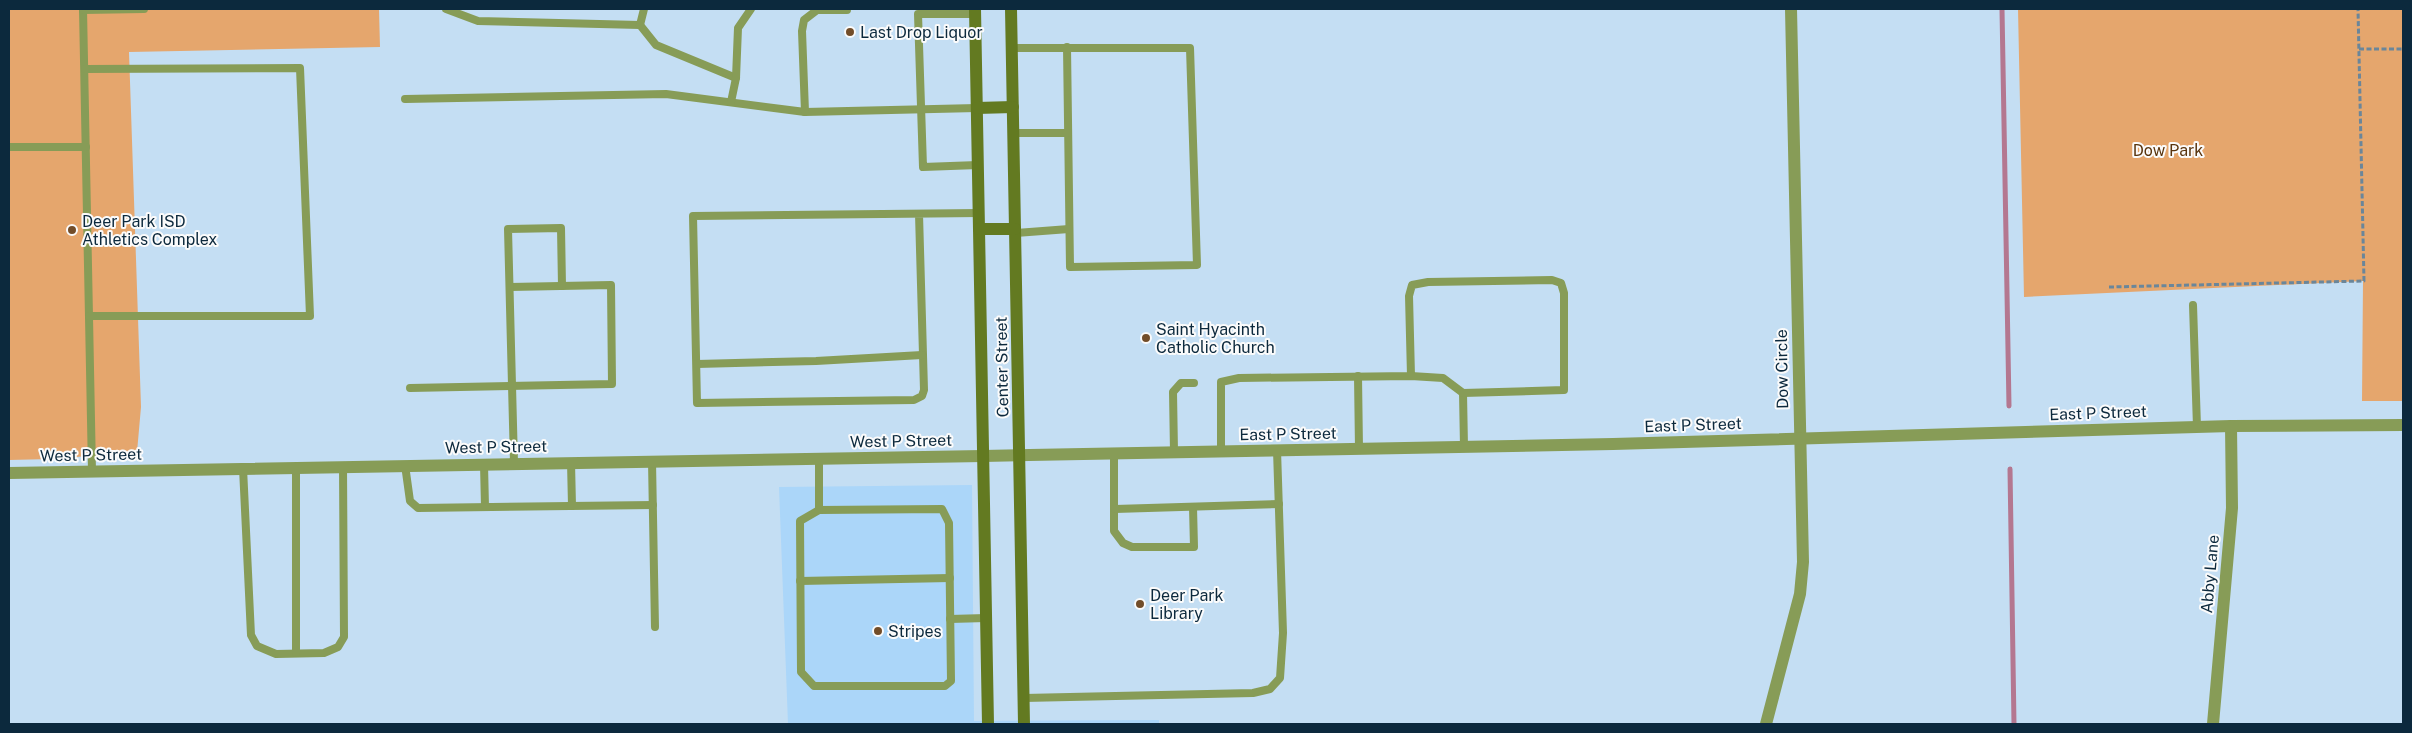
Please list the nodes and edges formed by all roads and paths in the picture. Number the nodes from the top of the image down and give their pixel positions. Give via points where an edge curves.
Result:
1 (83, 9) edge
2 (144, 9) edge
3 (446, 9) edge
4 (644, 9) edge
5 (751, 9) edge
6 (1011, 9) edge
7 (1791, 9) edge
8 (2358, 9) edge
9 (847, 10) edge
10 (975, 12) edge
11 (640, 25) junction
12 (1067, 47) junction
13 (1012, 48) junction
14 (2358, 49) junction
15 (2403, 49) edge
16 (85, 69) junction
17 (736, 78) junction
18 (405, 99) dead end
19 (731, 102) junction
20 (1013, 107) junction
21 (977, 108) junction
22 (921, 109) junction
23 (806, 112) junction
24 (1013, 133) junction
25 (1068, 133) junction
26 (9, 147) edge
27 (86, 147) junction
28 (978, 166) junction
29 (979, 213) junction
30 (919, 214) junction
31 (979, 229) junction
32 (1069, 229) junction
33 (1015, 231) junction
34 (562, 286) junction
35 (510, 287) junction
36 (2109, 287) dead end
37 (2193, 305) dead end
38 (89, 316) junction
39 (922, 355) junction
40 (696, 364) junction
41 (1358, 376) junction
42 (1411, 376) junction
43 (1194, 383) dead end
44 (512, 386) junction
45 (410, 388) dead end
46 (1463, 393) junction
47 (2403, 425) edge
48 (2231, 426) junction
49 (2197, 427) junction
50 (1800, 438) junction
51 (1464, 447) junction
52 (1358, 449) junction
53 (1277, 450) junction
54 (1221, 451) junction
55 (1174, 452) junction
56 (1114, 453) junction
57 (1020, 455) junction
58 (984, 456) junction
59 (819, 458) junction
60 (652, 461) junction
61 (571, 462) junction
62 (514, 463) junction
63 (484, 464) junction
64 (405, 465) junction
65 (343, 466) junction
66 (296, 467) junction
67 (243, 468) junction
68 (92, 472) junction
69 (9, 473) edge
70 (1279, 504) junction
71 (653, 505) junction
72 (572, 506) junction
73 (485, 507) junction
74 (1193, 507) junction
75 (1114, 509) junction
76 (819, 510) junction
77 (950, 578) junction
78 (800, 580) junction
79 (986, 618) junction
80 (950, 619) junction
81 (655, 627) dead end
82 (296, 653) junction
83 (1024, 698) junction
84 (988, 724) edge
85 (1024, 724) edge
86 (1766, 724) edge
87 (2213, 724) edge

1 - 2 lane
1 - 16 lane
3 - 11 lane via 478,21
4 - 11 lane
5 - 17 lane via 738,28
6 - 13 main road, Center Street
7 - 50 street, Dow Circle
8 - 14 path
9 - 23 lane via 817,10 804,20
10 - 21 main road, Center Street
10 - 22 lane via 918,14
11 - 17 lane via 656,45
12 - 13 lane
12 - 25 lane
12 - 32 lane via 1190,48 1197,265 1070,267
13 - 20 main road, Center Street
14 - 15 path
14 - 36 path via 2364,281
16 - 27 lane
16 - 38 lane via 300,68 310,316
17 - 19 lane
18 - 19 lane via 666,94
19 - 23 lane
20 - 21 main road
20 - 24 main road, Center Street
21 - 22 lane
21 - 28 main road, Center Street
22 - 23 lane
22 - 28 lane via 923,167
24 - 25 lane
24 - 33 main road, Center Street
25 - 32 lane
26 - 27 lane
27 - 38 lane
28 - 29 main road, Center Street
29 - 30 lane
29 - 31 main road, Center Street
30 - 39 lane
30 - 40 lane via 693,216
31 - 33 main road
31 - 58 main road, Center Street
32 - 33 lane
33 - 57 main road, Center Street
34 - 35 lane
34 - 35 lane via 561,228 508,229
34 - 44 lane via 611,284 612,384
35 - 44 lane
37 - 49 lane
38 - 68 lane
39 - 40 lane
39 - 40 lane via 924,390 922,396 914,400 697,403
41 - 42 lane
41 - 52 lane
41 - 54 lane via 1239,378 1218,383
42 - 46 lane via 1442,378
42 - 46 lane via 1409,296 1412,285 1552,280 1561,283 1564,293 1564,390
43 - 55 lane via 1181,383 1173,392
44 - 45 lane
44 - 62 lane
46 - 51 lane
47 - 48 street, East P Street
48 - 49 street, East P Street
48 - 87 street, Abby Lane via 2232,508
49 - 50 street, East P Street
50 - 51 street, East P Street
50 - 86 street, Dow Circle via 1804,562 1800,594
51 - 52 street, East P Street
52 - 53 street, East P Street
53 - 54 street, East P Street
53 - 70 lane
54 - 55 street, East P Street
55 - 56 street, East P Street
56 - 57 street, East P Street
56 - 75 lane
57 - 58 street, East P Street
57 - 83 main road, Center Street
58 - 59 street, West P Street
58 - 79 main road, Center Street
59 - 60 street, West P Street
59 - 76 lane
60 - 61 street, West P Street
60 - 71 lane
61 - 62 street, West P Street
61 - 72 lane
62 - 63 street, West P Street
63 - 64 street, West P Street
63 - 73 lane
64 - 65 street, West P Street
64 - 73 lane via 410,501 418,508
65 - 66 street, West P Street
65 - 82 lane via 344,637 338,647 324,653
66 - 67 street, West P Street
66 - 82 lane
67 - 68 street, West P Street
67 - 82 lane via 251,635 257,646 266,650 276,654
68 - 69 street, West P Street
70 - 74 lane
70 - 83 lane via 1280,678 1270,689 1253,693
71 - 72 lane
71 - 81 lane
72 - 73 lane
74 - 75 lane
74 - 75 lane via 1194,547 1132,547 1123,543 1114,531
76 - 77 lane via 942,509 948,523
76 - 78 lane via 800,521
77 - 78 lane
77 - 80 lane
78 - 80 lane via 801,672 814,686 944,686 951,681
79 - 80 lane
79 - 84 main road, Center Street
83 - 85 main road, Center Street

